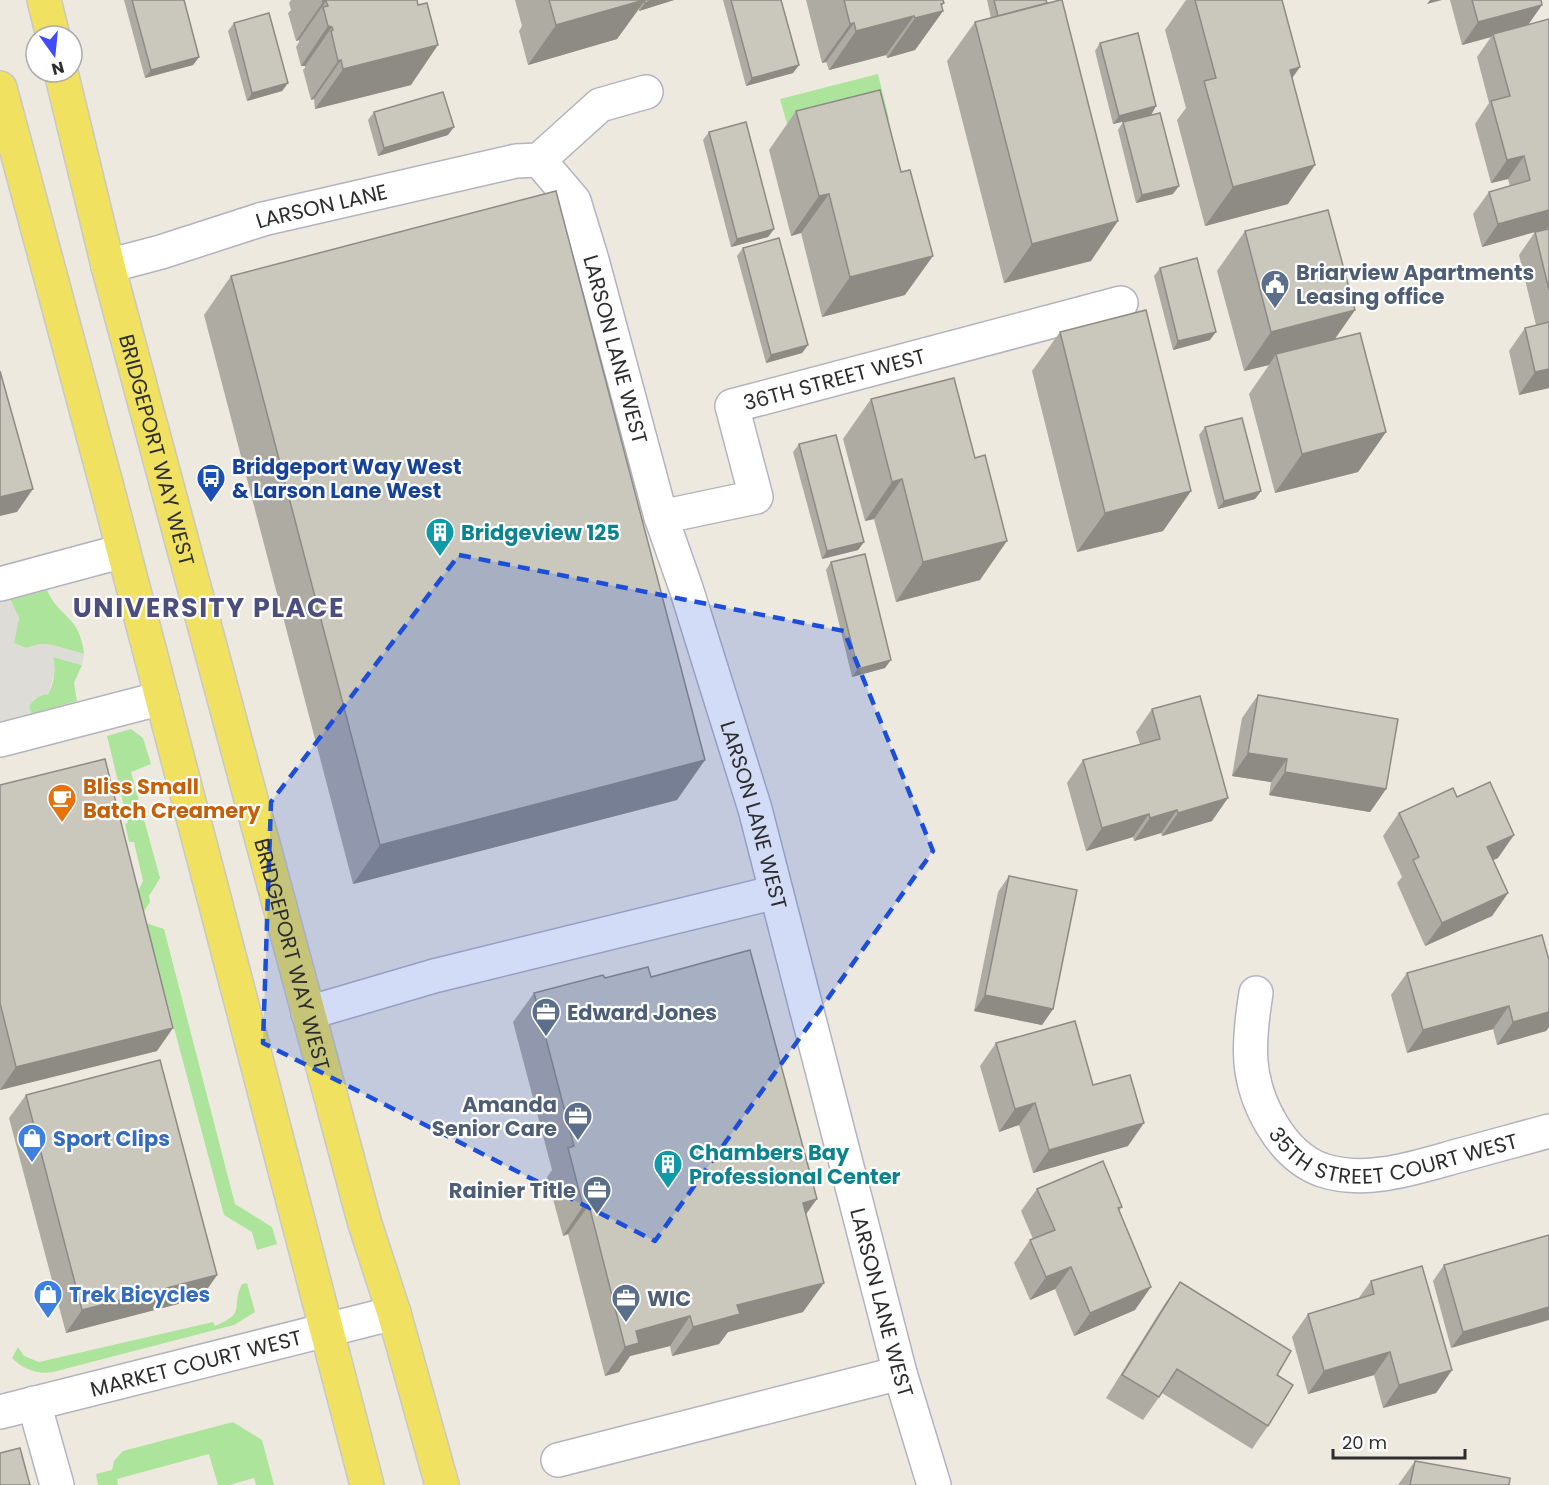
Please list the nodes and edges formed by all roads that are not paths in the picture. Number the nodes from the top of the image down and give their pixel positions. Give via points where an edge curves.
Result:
1 (44, 0) edge
2 (49, 24) edge
3 (64, 84) edge
4 (0, 88) edge
5 (645, 92) dead end
6 (539, 160) junction
7 (108, 266) junction
8 (1121, 303) dead end
9 (661, 517) junction
10 (123, 551) junction
11 (0, 584) edge
12 (162, 698) junction
13 (0, 740) edge
14 (776, 891) junction
15 (1256, 993) dead end
16 (309, 1013) junction
17 (1549, 1131) edge
18 (393, 1313) junction
19 (326, 1330) junction
20 (900, 1373) junction
21 (34, 1403) junction
22 (0, 1412) edge
23 (558, 1460) dead end
24 (57, 1485) edge
25 (366, 1485) edge
26 (442, 1485) edge
27 (934, 1485) edge

1 - 2 main road
3 - 7 main road, BRIDGEPORT WAY WEST
4 - 10 main road
5 - 6 street via 600,105
6 - 7 street, LARSON LANE via 516,161 262,219
6 - 9 street, LARSON LANE WEST via 574,201
7 - 16 main road, BRIDGEPORT WAY WEST
8 - 9 street, 36TH STREET WEST via 732,406 756,497
9 - 14 street, LARSON LANE WEST via 755,809
10 - 11 street
10 - 12 main road
12 - 13 street
12 - 19 main road
14 - 16 street via 434,976
14 - 20 street, LARSON LANE WEST
15 - 17 street, 35TH STREET COURT WEST via 1249,1055 1255,1089 1281,1139 1311,1165 1355,1175 1394,1172
16 - 18 main road, BRIDGEPORT WAY WEST
18 - 19 street, MARKET COURT WEST
18 - 26 main road, BRIDGEPORT WAY WEST
19 - 21 street, MARKET COURT WEST
19 - 25 main road
20 - 23 street
20 - 27 street, LARSON LANE WEST
21 - 22 street, MARKET COURT WEST
21 - 24 street

